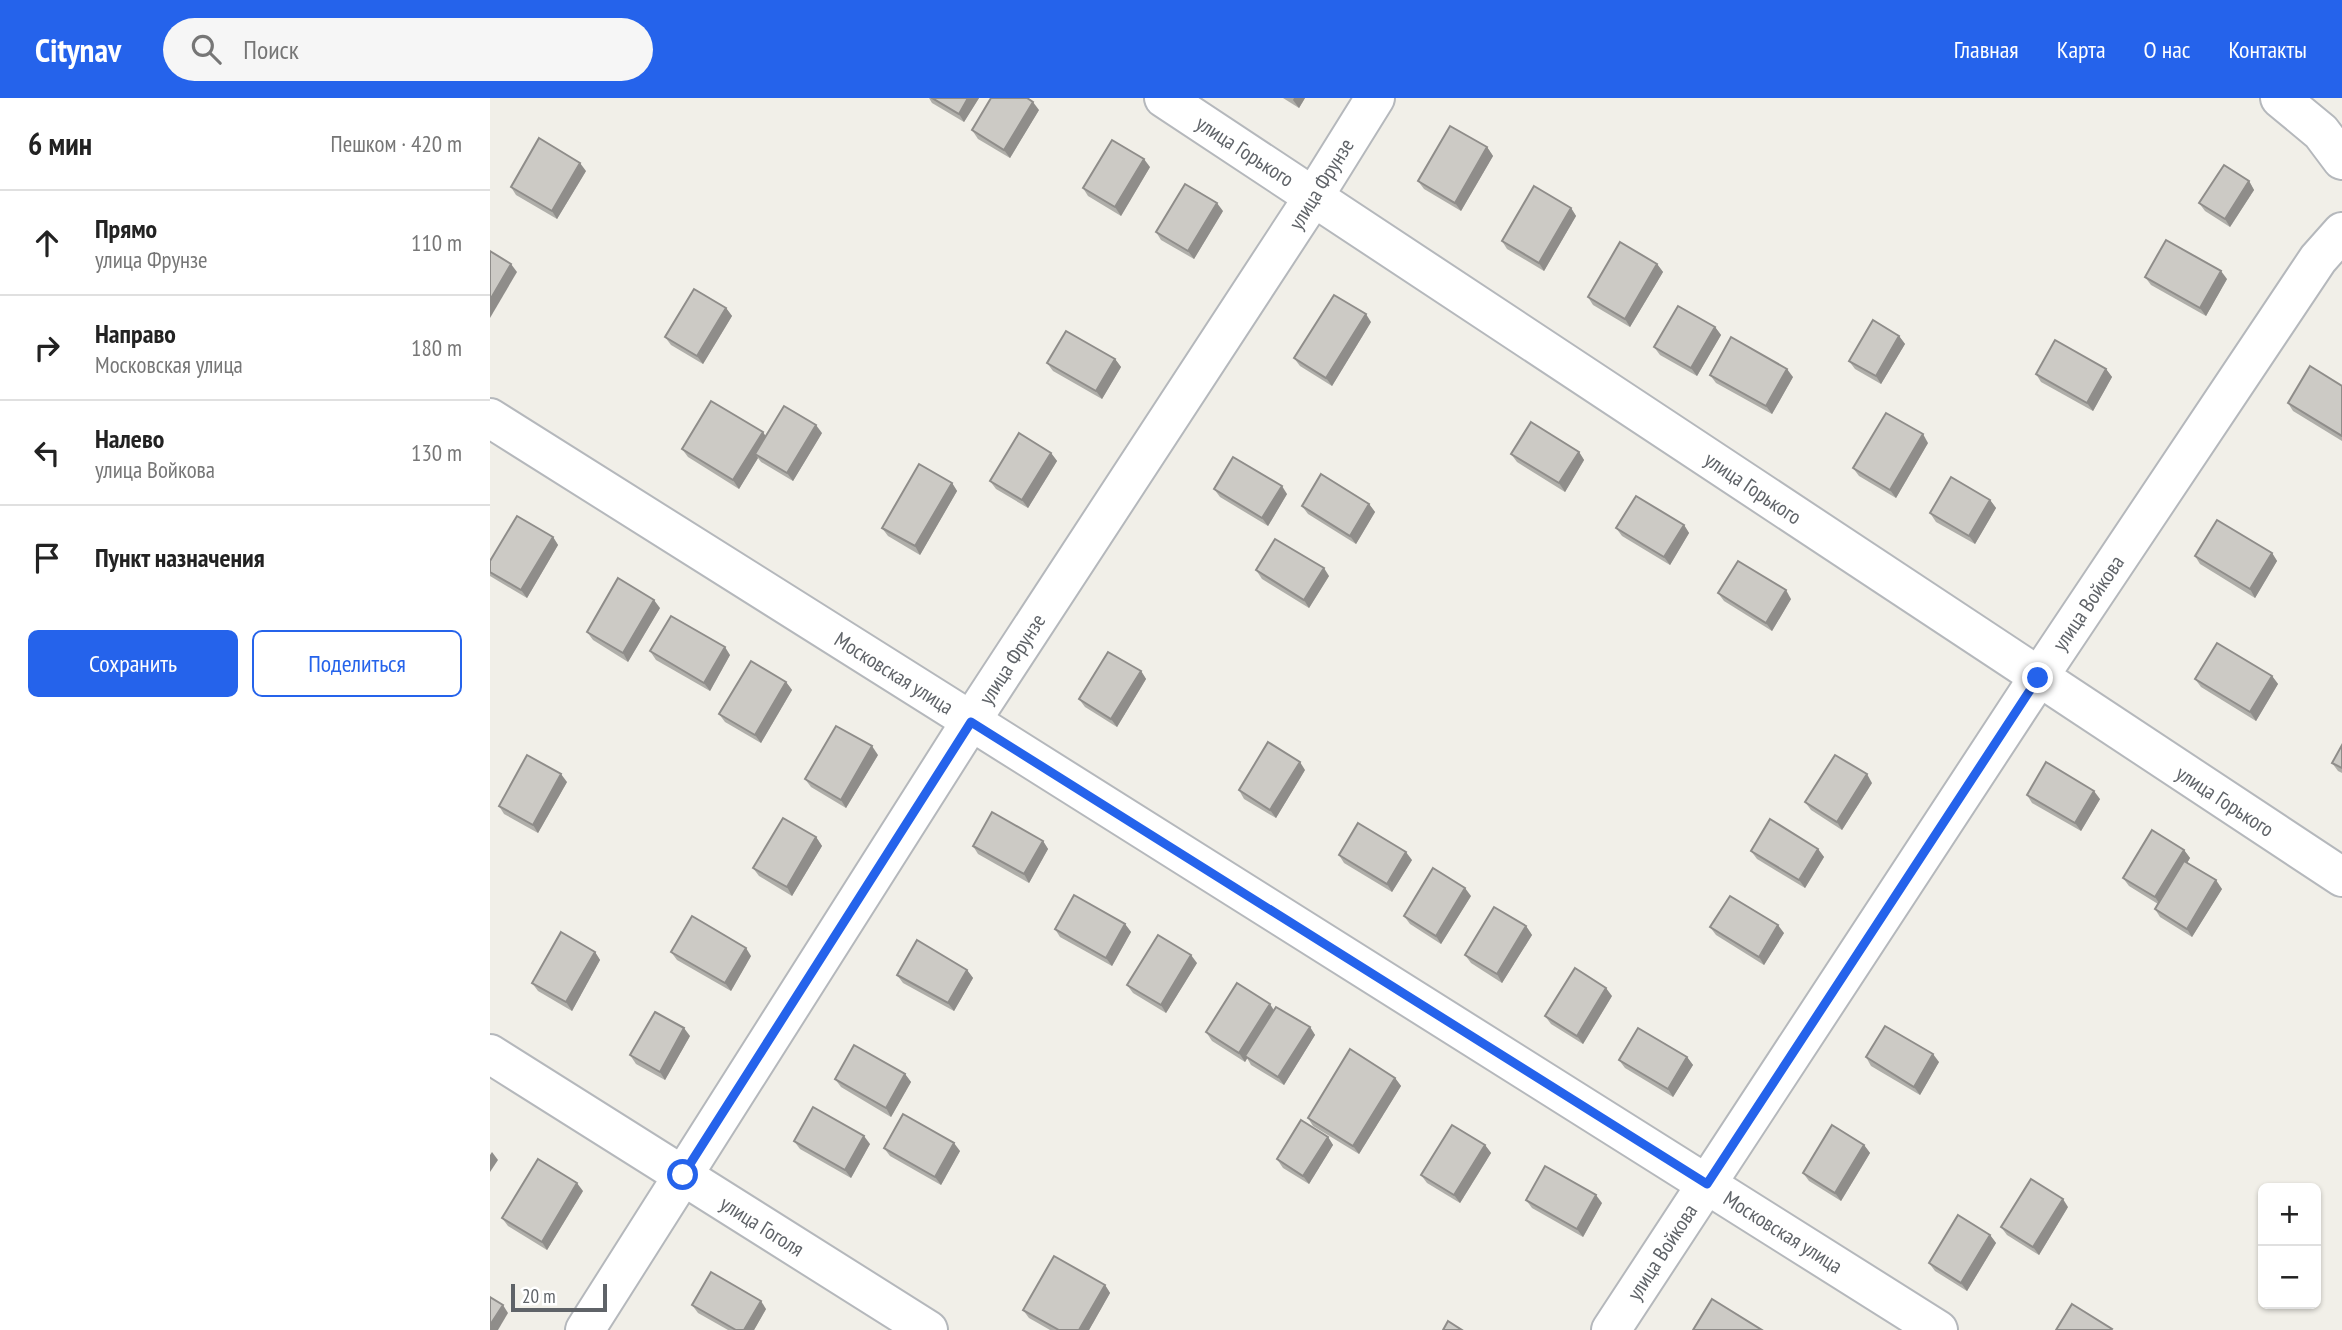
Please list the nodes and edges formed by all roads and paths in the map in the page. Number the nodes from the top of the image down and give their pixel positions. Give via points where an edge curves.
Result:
1 (1164, 98) edge
2 (1375, 98) edge
3 (2280, 98) edge
4 (2342, 160) edge
5 (1314, 196) junction
6 (2342, 232) edge
7 (490, 418) edge
8 (2038, 678) junction
9 (971, 722) junction
10 (2342, 877) edge
11 (490, 1054) edge
12 (683, 1175) junction
13 (1707, 1184) junction
14 (585, 1330) edge
15 (928, 1330) edge
16 (1611, 1330) edge
17 (1938, 1330) edge

1 - 5 street, улица Горького
2 - 5 street, улица Фрунзе
3 - 4 street via 2321,132
5 - 8 street, улица Горького
5 - 9 street, улица Фрунзе
6 - 8 street, улица Войкова via 2318,259
7 - 9 street, Московская улица
8 - 10 street, улица Горького
8 - 13 street, улица Войкова
9 - 12 street, улица Фрунзе
9 - 13 street, Московская улица
11 - 12 street, улица Гоголя
12 - 14 street, улица Фрунзе
12 - 15 street, улица Гоголя
13 - 16 street, улица Войкова
13 - 17 street, Московская улица

